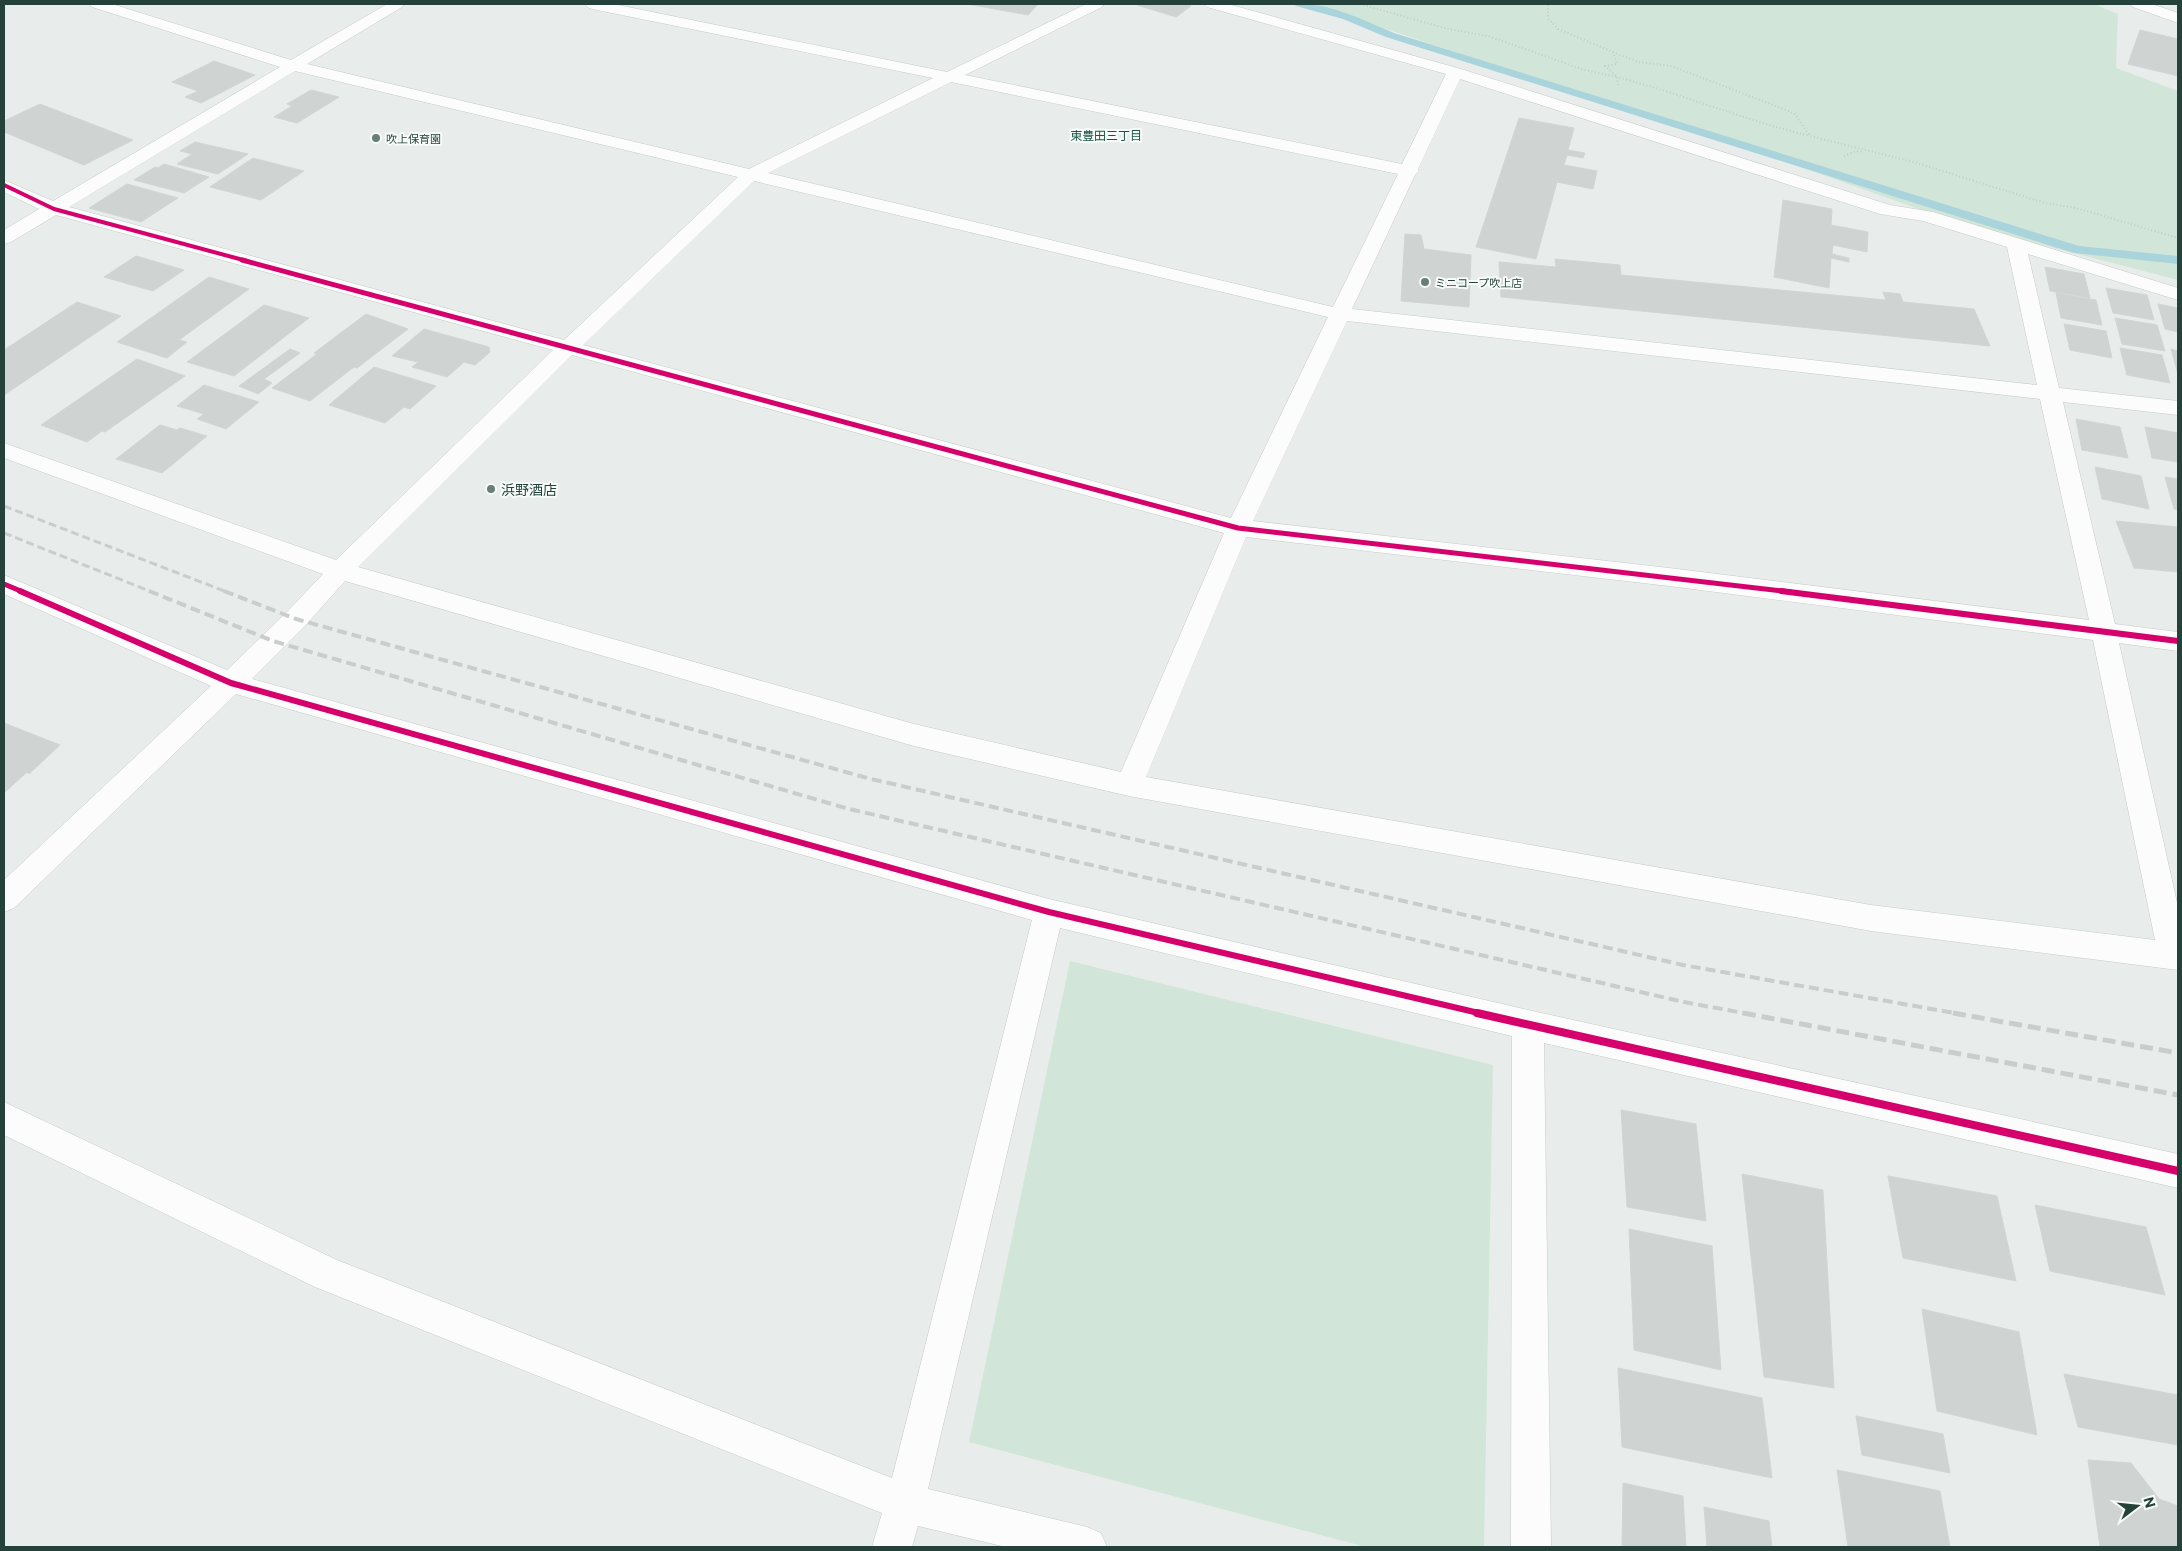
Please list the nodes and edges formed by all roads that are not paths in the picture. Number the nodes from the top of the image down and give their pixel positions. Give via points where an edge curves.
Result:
1 (97, 4) edge
2 (397, 4) edge
3 (592, 4) edge
4 (1097, 4) edge
5 (1212, 4) edge
6 (2138, 4) edge
7 (2178, 18) edge
8 (293, 66) junction
9 (1455, 72) junction
10 (949, 76) junction
11 (1410, 170) junction
12 (750, 175) junction
13 (4, 185) edge
14 (54, 209) junction
15 (4, 238) edge
16 (2016, 244) junction
17 (2178, 294) edge
18 (1339, 314) junction
19 (567, 348) junction
20 (2048, 393) junction
21 (2178, 408) edge
22 (4, 450) edge
23 (1238, 528) junction
24 (340, 571) junction
25 (4, 584) edge
26 (2104, 632) junction
27 (2178, 641) edge
28 (231, 683) junction
29 (1129, 785) junction
30 (6, 899) edge
31 (1049, 912) junction
32 (2176, 956) edge
33 (1528, 1025) junction
34 (4, 1118) edge
35 (2178, 1172) edge
36 (905, 1503) junction
37 (892, 1547) edge
38 (1087, 1547) edge
39 (1531, 1547) edge

1 - 8 street
2 - 8 street
3 - 10 street
4 - 10 street
5 - 9 street
6 - 7 street
8 - 12 street
8 - 14 street
9 - 11 street
9 - 16 street via 1887,210 1926,216
10 - 11 street
10 - 12 street
11 - 18 street
12 - 18 street
12 - 19 street
13 - 14 street
14 - 15 street
14 - 19 street
16 - 17 street
16 - 20 street
18 - 20 street
18 - 23 street
19 - 23 street
19 - 24 street
20 - 21 street
20 - 26 street
22 - 24 street
23 - 26 street via 1669,577
23 - 29 street
24 - 28 street
24 - 29 street via 914,735
25 - 28 street
26 - 27 street
26 - 32 street
28 - 30 street
28 - 31 street
29 - 32 street via 1870,918
31 - 33 street
31 - 36 street
33 - 35 street
33 - 39 street
34 - 36 street via 328,1274
36 - 37 street
36 - 38 street

